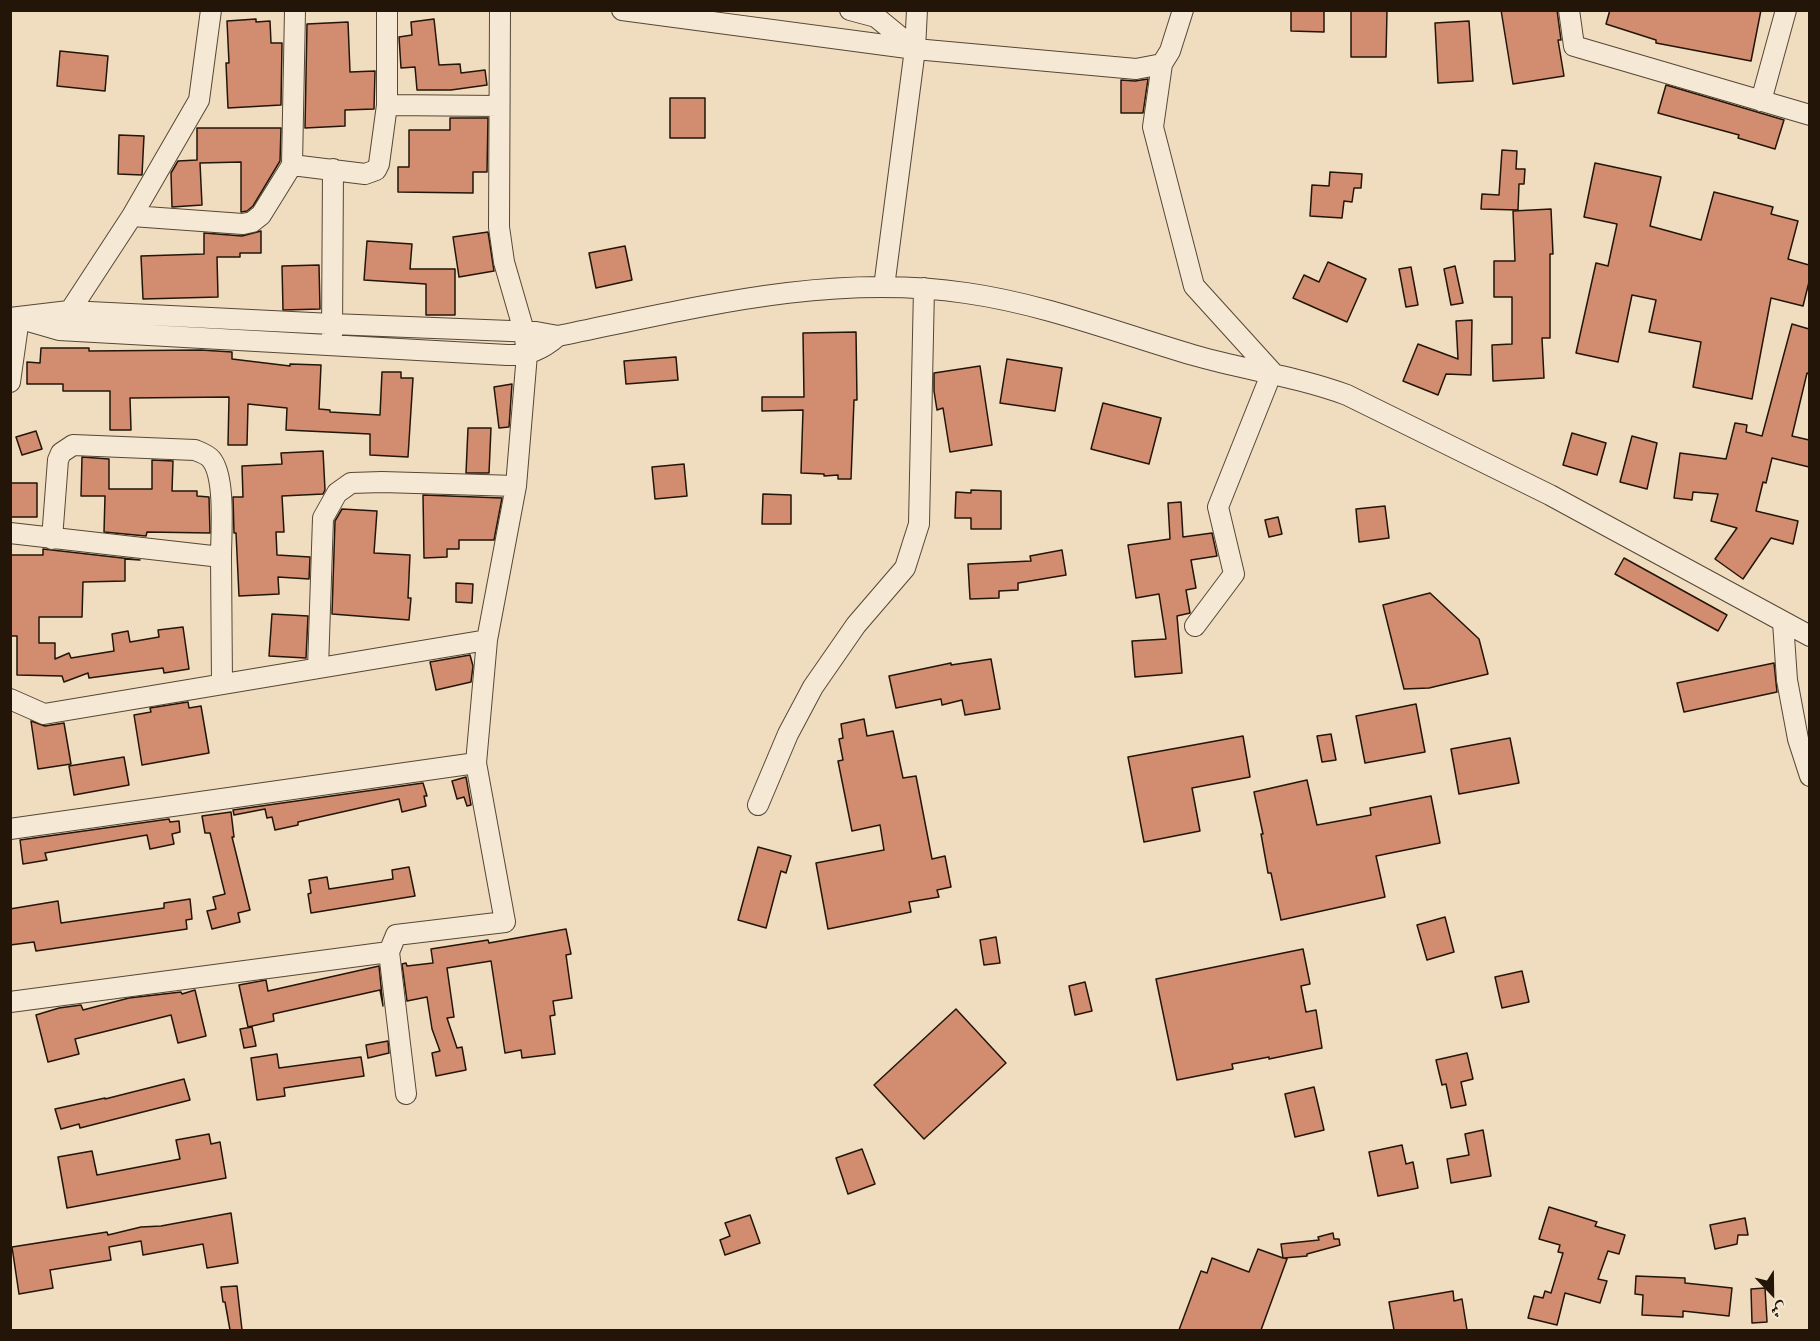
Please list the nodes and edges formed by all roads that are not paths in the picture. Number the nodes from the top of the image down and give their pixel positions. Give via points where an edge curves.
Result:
1 (211, 10) edge
2 (295, 10) edge
3 (387, 10) edge
4 (500, 10) edge
5 (622, 10) edge
6 (850, 10) edge
7 (917, 10) edge
8 (1183, 10) edge
9 (1569, 10) edge
10 (1786, 10) edge
11 (915, 49) junction
12 (1162, 64) junction
13 (1761, 101) junction
14 (387, 105) junction
15 (499, 106) junction
16 (1809, 115) edge
17 (292, 165) junction
18 (333, 169) junction
19 (132, 216) junction
20 (884, 287) junction
21 (924, 288) junction
22 (69, 311) junction
23 (15, 318) edge
24 (332, 324) junction
25 (59, 330) junction
26 (524, 332) junction
27 (558, 336) junction
28 (332, 347) junction
29 (527, 354) junction
30 (1272, 372) junction
31 (10, 382) edge
32 (516, 486) junction
33 (10, 533) edge
34 (52, 539) junction
35 (221, 557) junction
36 (1783, 622) junction
37 (1194, 626) dead end
38 (1809, 636) edge
39 (487, 640) junction
40 (318, 668) junction
41 (222, 684) junction
42 (10, 699) edge
43 (476, 763) junction
44 (1809, 776) edge
45 (758, 805) dead end
46 (10, 829) edge
47 (389, 952) junction
48 (10, 1002) edge
49 (406, 1095) dead end

1 - 19 street via 199,100
2 - 17 street
3 - 14 street
4 - 15 street
5 - 11 street
6 - 11 street via 876,16
7 - 11 street
8 - 12 street
9 - 13 street via 1574,46
10 - 13 street
11 - 12 street via 1136,69
11 - 20 street
12 - 30 street via 1153,128 1194,286
13 - 16 street
14 - 15 street
14 - 18 street via 376,170 366,174
15 - 26 street via 499,227
17 - 18 street
17 - 19 street via 261,215 252,222
18 - 24 street
19 - 22 street
20 - 21 street
20 - 27 street via 768,295
21 - 30 street via 1005,300 1201,358
21 - 45 street via 919,524 905,568 856,625 813,687
22 - 23 street
22 - 24 street
22 - 25 street
23 - 25 street
23 - 31 street
24 - 26 street
24 - 28 street
25 - 28 street
26 - 27 street
26 - 29 street
27 - 29 street
28 - 29 street
29 - 32 street
30 - 36 street via 1323,386 1368,405 1550,495
30 - 37 street via 1218,507 1234,574
32 - 39 street
32 - 40 street via 351,483 337,493 323,518
33 - 34 street
34 - 35 street
34 - 35 street via 58,460 65,448 73,445 195,450 210,457 218,470
35 - 41 street
36 - 38 street
36 - 44 street via 1787,680
39 - 40 street
39 - 43 street
40 - 41 street
41 - 42 street via 44,714
43 - 46 street
43 - 47 street via 505,922 396,935
47 - 48 street
47 - 49 street

